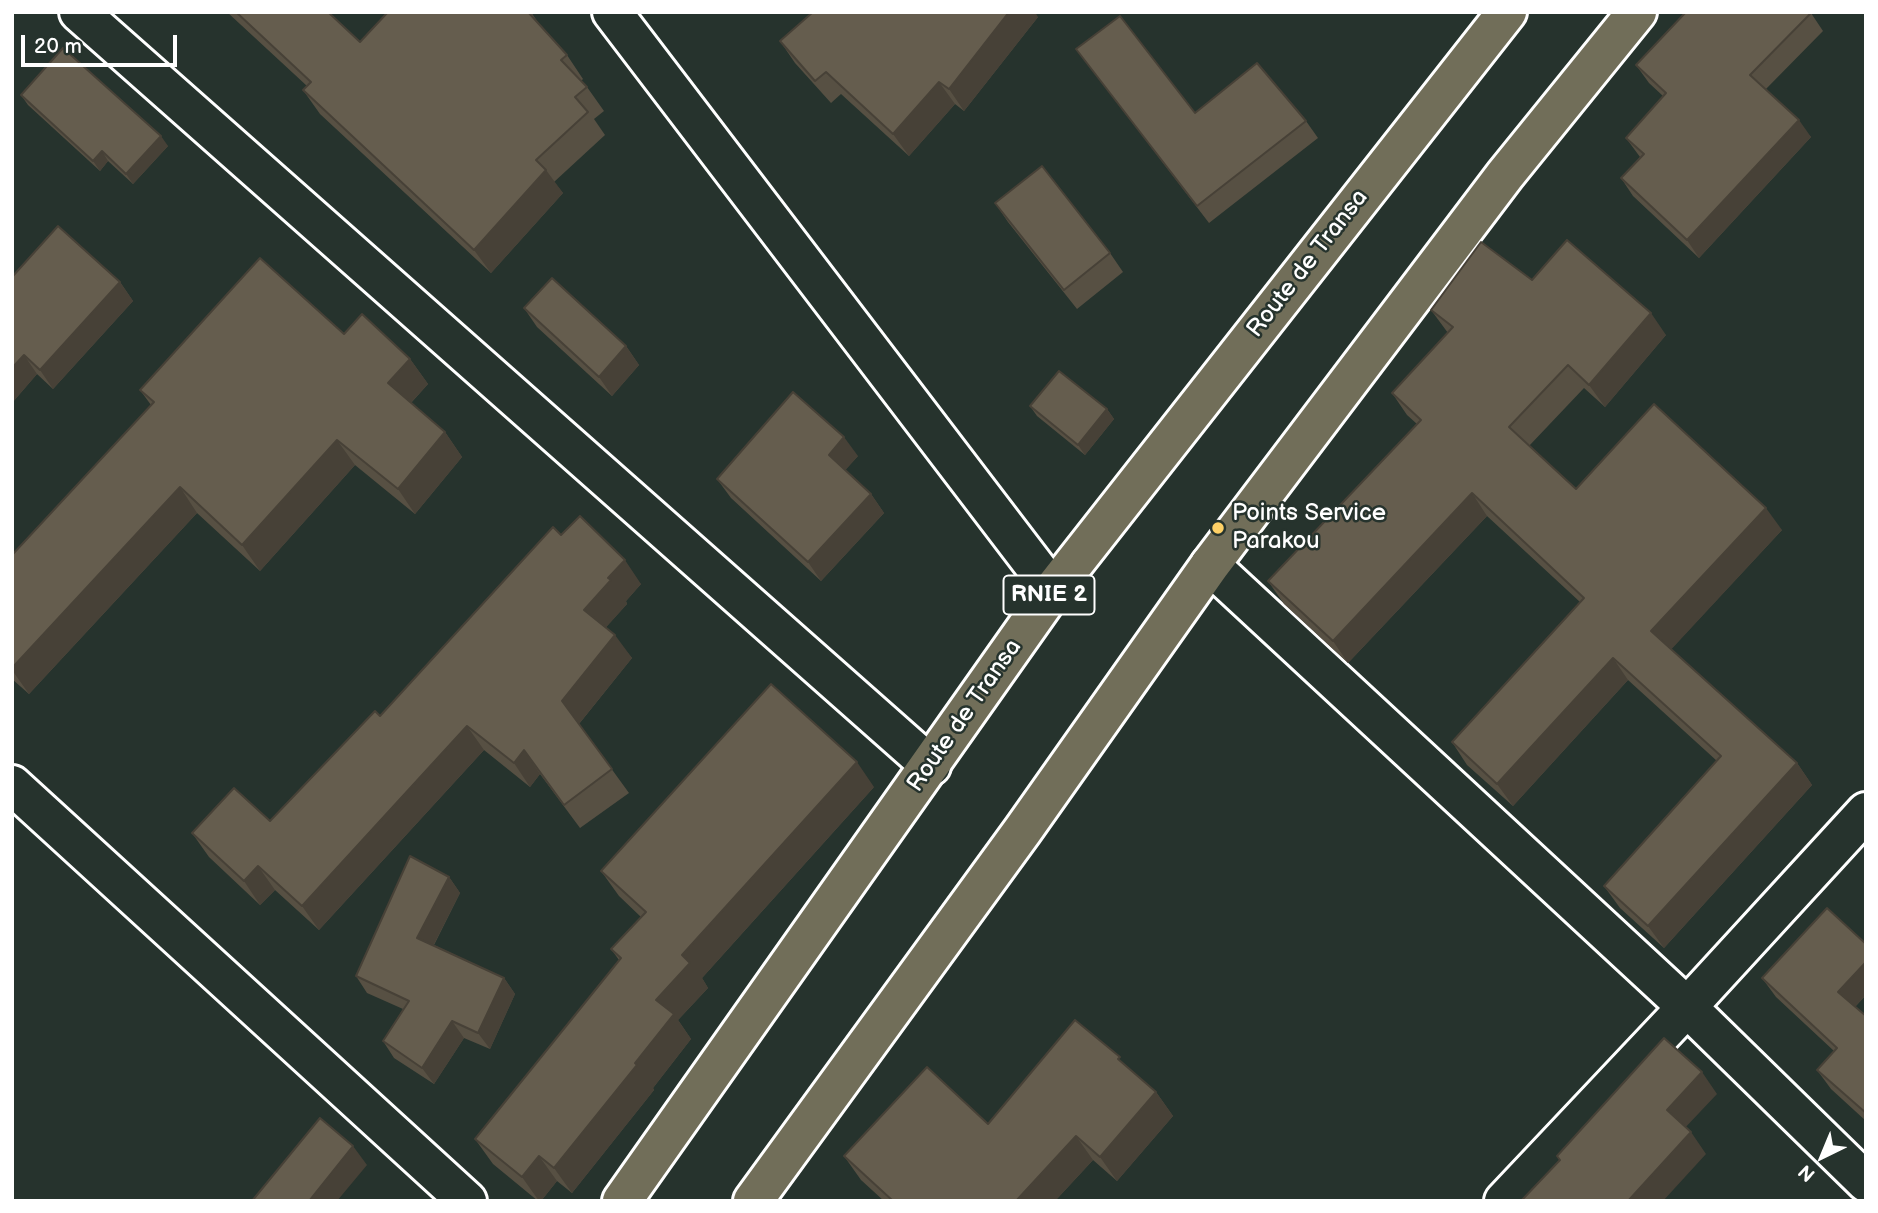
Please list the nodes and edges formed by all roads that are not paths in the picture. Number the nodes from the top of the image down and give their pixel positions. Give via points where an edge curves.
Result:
1 (79, 12) edge
2 (612, 12) edge
3 (1507, 12) edge
4 (1637, 12) edge
5 (1210, 565) junction
6 (1053, 590) junction
7 (931, 766) junction
8 (12, 785) edge
9 (1866, 811) edge
10 (1687, 1007) junction
11 (1866, 1182) edge
12 (467, 1201) edge
13 (622, 1201) edge
14 (753, 1201) edge
15 (1504, 1201) edge

1 - 7 street
2 - 6 street
3 - 6 main road, Route de Transa / RNIE 2
4 - 5 main road via 1505,175
5 - 10 street
5 - 14 main road
6 - 7 main road, Route de Transa / RNIE 2
7 - 13 main road, Route de Transa / RNIE 2
8 - 12 street
9 - 10 street
10 - 11 street
10 - 15 street

